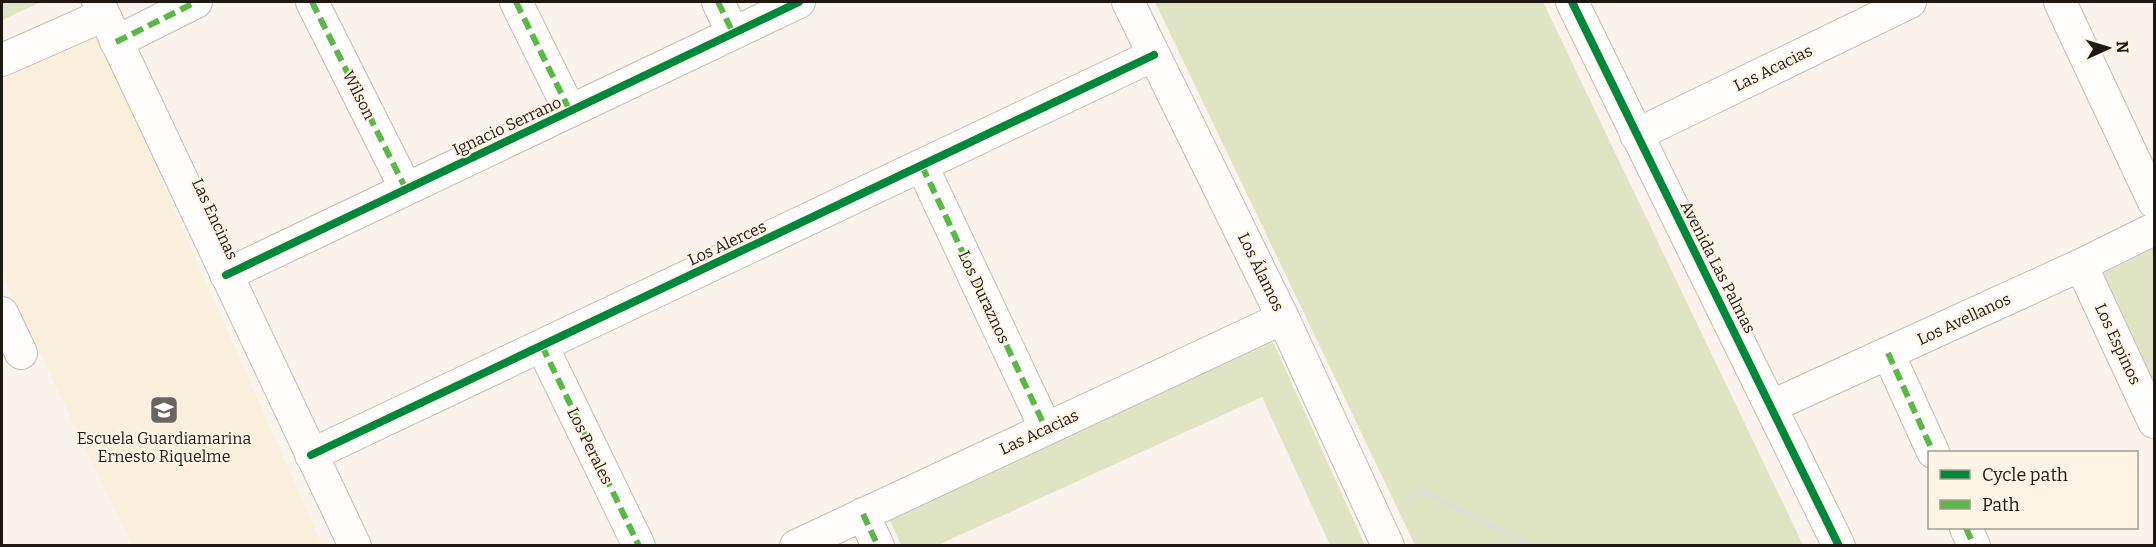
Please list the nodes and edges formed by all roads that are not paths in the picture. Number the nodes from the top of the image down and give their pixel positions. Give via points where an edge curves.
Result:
1 (196, 2) edge
2 (312, 2) edge
3 (516, 2) edge
4 (718, 2) edge
5 (799, 2) edge
6 (1128, 2) edge
7 (1572, 2) edge
8 (1910, 2) edge
9 (2060, 2) edge
10 (106, 20) edge
11 (734, 33) junction
12 (1154, 55) junction
13 (2, 60) edge
14 (570, 111) junction
15 (1636, 135) junction
16 (922, 166) junction
17 (406, 189) junction
18 (2154, 202) edge
19 (2154, 229) edge
20 (2081, 265) junction
21 (226, 275) junction
22 (2, 313) edge
23 (1283, 318) junction
24 (542, 346) junction
25 (21, 353) dead end
26 (1888, 353) junction
27 (1772, 406) junction
28 (2154, 422) edge
29 (1046, 429) junction
30 (1932, 451) edge
31 (311, 455) junction
32 (863, 514) junction
33 (1966, 529) edge
34 (1386, 540) edge
35 (355, 546) edge
36 (639, 546) edge
37 (796, 546) edge
38 (878, 546) edge
39 (1839, 546) edge
40 (1974, 546) edge

1 - 10 street
2 - 17 street, Wilson
3 - 14 street
4 - 11 street
5 - 11 street, Ignacio Serrano
6 - 12 street, Los Álamos
7 - 15 street, Avenida Las Palmas
8 - 15 street, Las Acacias
9 - 18 street
10 - 13 street
10 - 21 street, Las Encinas
11 - 14 street, Ignacio Serrano
12 - 16 street, Los Alerces
12 - 23 street, Los Álamos
14 - 17 street, Ignacio Serrano
15 - 27 street, Avenida Las Palmas
16 - 24 street, Los Alerces
16 - 29 street, Los Duraznos
17 - 21 street, Ignacio Serrano
19 - 20 street, Los Avellanos
20 - 26 street, Los Avellanos
20 - 28 street, Los Espinos
21 - 31 street, Las Encinas
22 - 25 street
23 - 29 street, Las Acacias
23 - 34 street, Los Álamos
24 - 31 street, Los Alerces
24 - 36 street, Los Perales
26 - 27 street, Los Avellanos
26 - 30 street
27 - 39 street, Avenida Las Palmas
29 - 32 street, Las Acacias
31 - 35 street, Las Encinas
32 - 37 street, Las Acacias
32 - 38 street
33 - 40 street

